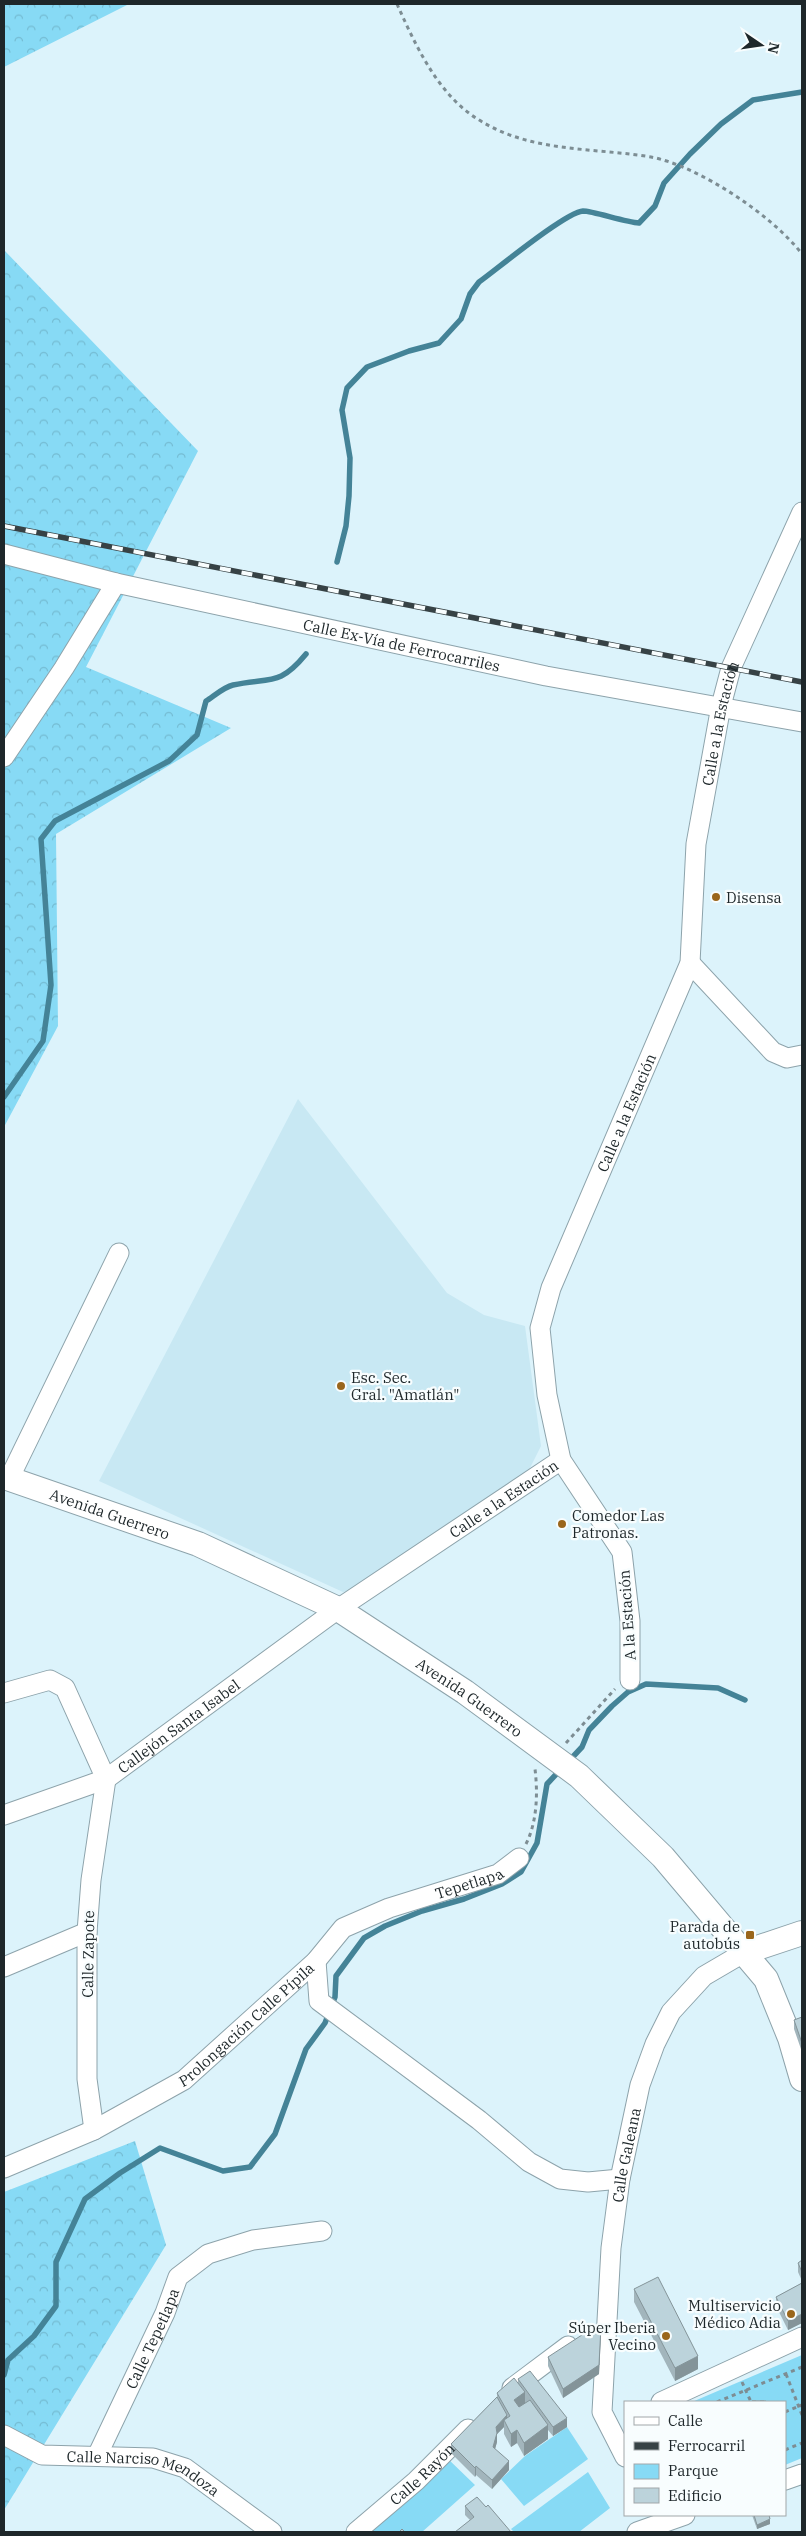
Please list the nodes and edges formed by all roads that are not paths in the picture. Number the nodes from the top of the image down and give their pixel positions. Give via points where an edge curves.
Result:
1 (802, 512) edge
2 (4, 554) edge
3 (116, 583) junction
4 (721, 706) junction
5 (802, 722) edge
6 (4, 758) edge
7 (690, 963) junction
8 (802, 1055) edge
9 (119, 1253) dead end
10 (561, 1460) junction
11 (7, 1478) edge
12 (338, 1608) junction
13 (630, 1680) road end
14 (4, 1693) edge
15 (106, 1779) junction
16 (4, 1815) edge
17 (519, 1858) road end
18 (87, 1932) junction
19 (802, 1933) edge
20 (745, 1952) junction
21 (316, 1961) junction
22 (4, 1967) edge
23 (802, 2079) edge
24 (94, 2130) junction
25 (4, 2168) edge
26 (620, 2179) junction
27 (322, 2231) dead end
28 (594, 2333) junction
29 (802, 2337) edge
30 (499, 2399) edge
31 (663, 2401) edge
32 (478, 2419) edge
33 (617, 2422) edge
34 (4, 2435) edge
35 (624, 2453) edge
36 (97, 2456) junction
37 (802, 2474) edge
38 (786, 2480) edge
39 (678, 2516) edge
40 (656, 2519) edge
41 (272, 2532) edge
42 (356, 2532) edge
43 (637, 2532) edge

1 - 4 street, Calle a la Estación via 731,668
2 - 3 street, Calle Ex-Vía de Ferrocarriles
3 - 4 street, Calle Ex-Vía de Ferrocarriles via 546,676
3 - 6 street
4 - 5 street, Calle Ex-Vía de Ferrocarriles
4 - 7 street, Calle a la Estación via 696,844
7 - 8 street via 773,1052 788,1058
7 - 10 street, Calle a la Estación via 551,1288 540,1328 547,1395
9 - 11 street
10 - 12 street, Calle a la Estación
10 - 13 street, A la Estación via 622,1552 630,1621
11 - 12 main road, Avenida Guerrero via 198,1544
12 - 15 street, Callejón Santa Isabel
12 - 20 main road, Avenida Guerrero via 465,1692 579,1776 663,1857
14 - 15 street via 50,1680 64,1688
15 - 16 street, Callejón Santa Isabel
15 - 18 street, Calle Zapote via 90,1880
17 - 21 street, Tepetlapa via 498,1874 389,1908 343,1928
18 - 22 street
18 - 24 street, Calle Zapote via 88,2079
19 - 20 main road, Calle Galeana
20 - 23 main road, Avenida Guerrero via 766,1979 790,2038
20 - 26 street, Calle Galeana via 704,1976 671,2012 640,2085
21 - 24 street, Prolongación Calle Pípila via 184,2080
21 - 26 street, Prolongación Calle Pípila via 319,2001 479,2120 529,2162 560,2179 588,2182
24 - 25 street, Prolongación Calle Pípila
26 - 28 street, Calle Galeana via 611,2248
27 - 36 street, Calle Tepetlapa via 253,2240 208,2254 178,2278 165,2313
28 - 30 street via 557,2353
28 - 33 street, Calle Galeana via 602,2412
29 - 31 street
32 - 42 street, Calle Rayón via 416,2481
33 - 35 street, Calle Galeana
34 - 36 street, Calle Narciso Mendoza via 42,2455
36 - 41 street, Calle Narciso Mendoza via 153,2458 185,2468
37 - 38 street
39 - 40 street
40 - 43 street

